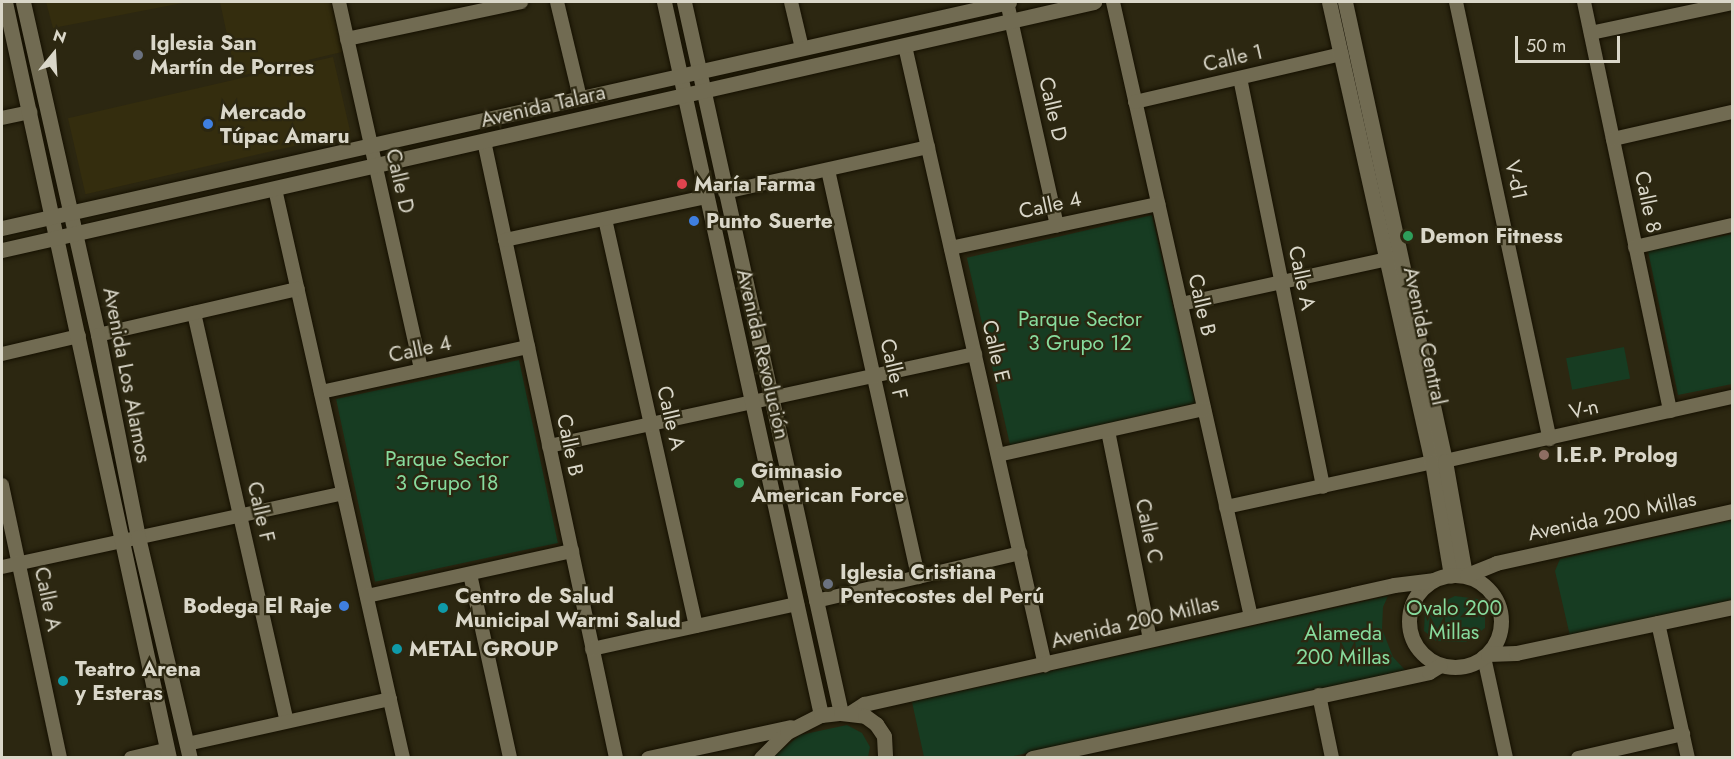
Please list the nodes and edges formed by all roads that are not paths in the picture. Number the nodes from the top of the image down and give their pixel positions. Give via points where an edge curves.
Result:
1 (5, 2) edge
2 (23, 2) edge
3 (339, 2) edge
4 (521, 2) edge
5 (557, 2) edge
6 (664, 2) edge
7 (684, 2) edge
8 (791, 2) edge
9 (1008, 2) edge
10 (1094, 2) edge
11 (1113, 2) edge
12 (1329, 2) edge
13 (1345, 2) edge
14 (1456, 2) edge
15 (1584, 2) edge
16 (1732, 3) edge
17 (1012, 21) junction
18 (1591, 33) junction
19 (347, 39) junction
20 (905, 46) junction
21 (802, 48) junction
22 (1341, 54) junction
23 (699, 71) junction
24 (681, 76) junction
25 (1240, 78) junction
26 (704, 91) junction
27 (685, 95) junction
28 (580, 98) junction
29 (1135, 102) junction
30 (30, 112) junction
31 (1732, 112) edge
32 (2, 118) edge
33 (1613, 139) junction
34 (484, 141) junction
35 (370, 146) junction
36 (928, 147) junction
37 (375, 167) junction
38 (828, 170) junction
39 (275, 189) junction
40 (725, 192) junction
41 (706, 197) junction
42 (1158, 204) junction
43 (72, 213) junction
44 (52, 216) junction
45 (605, 219) junction
46 (1057, 225) junction
47 (1732, 225) edge
48 (2, 228) edge
49 (76, 234) junction
50 (58, 238) junction
51 (505, 240) junction
52 (1635, 247) junction
53 (951, 248) junction
54 (2, 250) edge
55 (1387, 259) junction
56 (1282, 282) junction
57 (298, 289) junction
58 (1181, 304) junction
59 (194, 313) junction
60 (98, 334) junction
61 (79, 336) junction
62 (528, 347) junction
63 (2, 354) edge
64 (975, 354) junction
65 (421, 370) junction
66 (874, 376) junction
67 (321, 392) junction
68 (1732, 397) edge
69 (772, 398) junction
70 (752, 402) junction
71 (1204, 409) junction
72 (1670, 411) junction
73 (651, 424) junction
74 (1108, 431) junction
75 (1550, 439) junction
76 (549, 446) junction
77 (998, 455) junction
78 (1438, 462) junction
79 (2, 485) edge
80 (1323, 486) junction
81 (343, 493) junction
82 (1226, 507) junction
83 (1732, 511) edge
84 (240, 515) junction
85 (138, 537) junction
86 (119, 541) junction
87 (572, 551) junction
88 (1020, 554) junction
89 (19, 563) junction
90 (2, 567) edge
91 (470, 574) junction
92 (1461, 575) junction
93 (918, 577) junction
94 (1433, 580) junction
95 (367, 596) junction
96 (816, 601) junction
97 (797, 604) junction
98 (1732, 607) edge
99 (1251, 617) junction
100 (1658, 623) junction
101 (696, 626) junction
102 (1150, 639) junction
103 (592, 649) junction
104 (1486, 656) junction
105 (1045, 664) junction
106 (1440, 665) junction
107 (1319, 695) junction
108 (390, 699) junction
109 (846, 713) junction
110 (821, 715) junction
111 (287, 721) junction
112 (800, 725) junction
113 (1683, 734) junction
114 (189, 751) edge
115 (168, 754) edge
116 (60, 758) edge
117 (131, 758) edge
118 (403, 758) edge
119 (510, 758) edge
120 (616, 758) edge
121 (648, 758) edge
122 (761, 758) edge
123 (885, 758) edge
124 (1032, 758) edge
125 (1332, 758) edge
126 (1506, 758) edge
127 (1578, 758) edge
128 (1688, 758) edge

1 - 30 street, Avenida Los Alamos
2 - 43 street, Avenida Los Alamos
3 - 19 street, Calle D
4 - 19 street
5 - 28 street
6 - 24 street, Avenida Revolución
7 - 23 street, Avenida Revolución
8 - 21 street
9 - 17 street, Calle D
9 - 21 street, Avenida Talara
10 - 17 street, Avenida Talara
11 - 29 street, Calle B
12 - 22 street, Avenida Central
13 - 78 street, Avenida Central
14 - 75 street, V-d1
15 - 18 street, Calle 8
16 - 18 street
17 - 20 street, Avenida Talara
17 - 46 street, Calle D
18 - 33 street, Calle 8
19 - 35 street, Calle D
20 - 26 street, Avenida Talara
20 - 36 street, Calle E
21 - 23 street, Avenida Talara
22 - 25 street, Calle 1
22 - 55 street, Avenida Central
23 - 24 street, Avenida Talara
23 - 26 street, Avenida Revolución
24 - 27 street, Avenida Revolución
24 - 28 street, Avenida Talara
25 - 29 street, Calle 1
25 - 56 street, Calle A
26 - 27 street, Avenida Talara
26 - 40 street, Avenida Revolución
27 - 34 street, Avenida Talara
27 - 41 street, Avenida Revolución
28 - 35 street, Avenida Talara
29 - 42 street, Calle B
30 - 32 street
30 - 44 street, Avenida Los Alamos
31 - 33 street
33 - 52 street, Calle 8
34 - 37 street, Avenida Talara
34 - 51 street, Calle B
35 - 37 street, Calle D
35 - 43 street, Avenida Talara
36 - 38 street
36 - 53 street, Calle E
37 - 39 street, Avenida Talara
37 - 65 street, Calle D
38 - 40 street
38 - 66 street, Calle F
39 - 49 street, Avenida Talara
39 - 57 street
40 - 69 street, Avenida Revolución
41 - 45 street
41 - 70 street, Avenida Revolución
42 - 46 street, Calle 4
42 - 58 street, Calle B
43 - 44 street, Avenida Talara
43 - 49 street, Avenida Los Alamos
44 - 48 street, Avenida Talara
44 - 50 street, Avenida Los Alamos
45 - 51 street
45 - 73 street, Calle A
46 - 53 street, Calle 4
47 - 52 street
49 - 50 street, Avenida Talara
49 - 60 street, Avenida Los Alamos
50 - 54 street, Avenida Talara
50 - 61 street, Avenida Los Alamos
51 - 62 street, Calle B
52 - 72 street, Calle 8
53 - 64 street, Calle E
55 - 56 street
55 - 78 street, Avenida Central
56 - 58 street
56 - 80 street, Calle A
57 - 59 street
57 - 67 street
58 - 71 street, Calle B
59 - 60 street
59 - 84 street, Calle F
60 - 85 street, Avenida Los Alamos
61 - 63 street
61 - 86 street, Avenida Los Alamos
62 - 65 street, Calle 4
62 - 76 street, Calle B
64 - 66 street
64 - 77 street, Calle E
65 - 67 street, Calle 4
66 - 69 street
66 - 93 street, Calle F
67 - 81 street
68 - 72 street, V-n
69 - 70 street
69 - 96 street, Avenida Revolución
70 - 73 street
70 - 97 street, Avenida Revolución
71 - 74 street
71 - 82 street, Calle B
72 - 75 street, V-n
73 - 76 street
73 - 101 street, Calle A
74 - 77 street
74 - 102 street, Calle C
75 - 78 street, V-n
76 - 87 street, Calle B
77 - 88 street, Calle E
78 - 80 street, V-n
78 - 92 street, Avenida Central
79 - 89 street, Calle A
80 - 82 street, V-n
81 - 84 street
81 - 95 street
82 - 99 street, Calle B
83 - 92 street, Avenida 200 Millas via 1496,563
84 - 85 street
84 - 111 street, Calle F
85 - 86 street
85 - 114 street, Avenida Los Alamos
86 - 89 street
86 - 115 street, Avenida Los Alamos
87 - 91 street
87 - 103 street, Calle B
88 - 93 street
88 - 105 street, Calle E
89 - 90 street
89 - 116 street, Calle A
91 - 95 street
91 - 119 street
92 - 94 street
92 - 104 street via 1486,586 1500,608 1500,633
93 - 96 street
94 - 99 street, Avenida 200 Millas
94 - 106 street via 1412,603 1409,628 1420,651
95 - 108 street
96 - 109 street, Avenida Revolución
97 - 101 street
97 - 110 street, Avenida Revolución
98 - 100 street
99 - 102 street, Avenida 200 Millas
100 - 104 street
100 - 113 street
101 - 103 street
102 - 105 street, Avenida 200 Millas
103 - 120 street, Calle B
104 - 106 street via 1465,666
104 - 126 street
105 - 109 street, Avenida 200 Millas via 864,704
106 - 107 street via 1429,672
107 - 124 street
107 - 125 street
108 - 111 street
108 - 118 street
109 - 110 street
109 - 123 street via 876,724 884,736
110 - 112 street
111 - 114 street
112 - 121 street
112 - 122 street via 776,741
113 - 127 street
113 - 128 street
115 - 117 street

